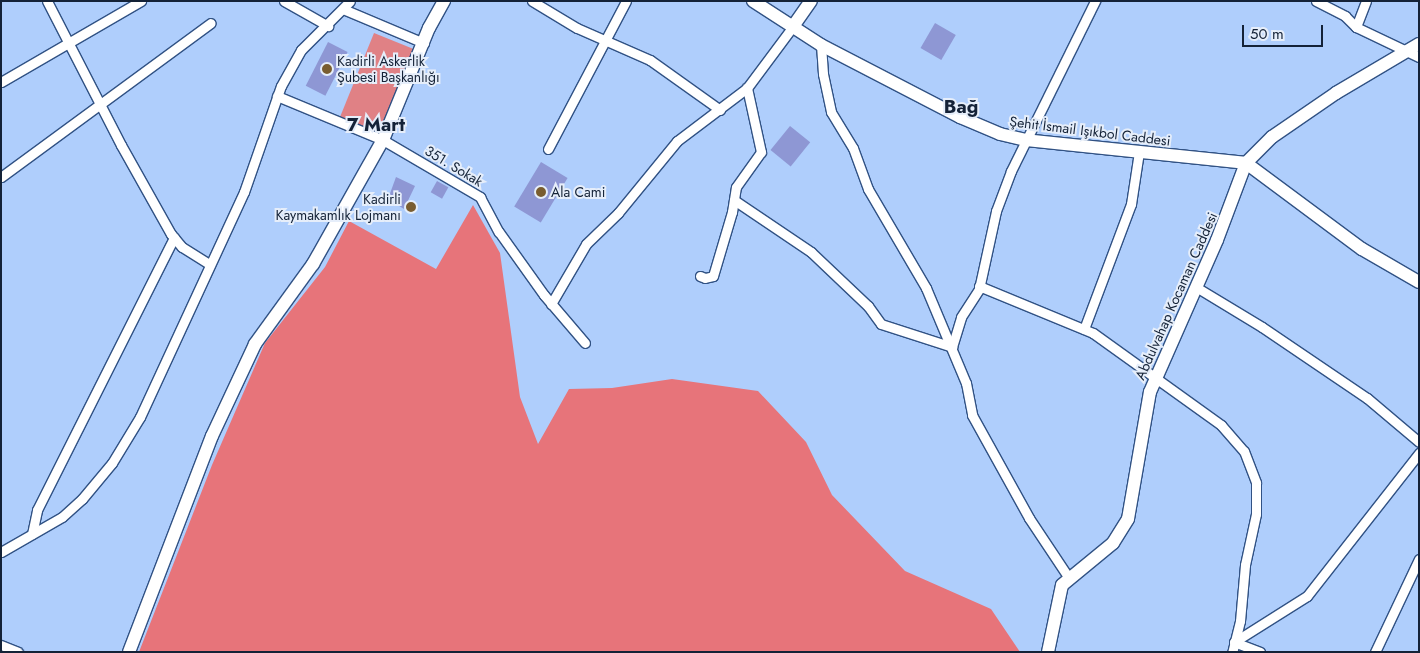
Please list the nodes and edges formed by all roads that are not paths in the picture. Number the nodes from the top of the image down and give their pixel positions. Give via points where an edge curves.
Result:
1 (47, 1) edge
2 (141, 1) edge
3 (284, 1) edge
4 (350, 1) edge
5 (444, 1) edge
6 (532, 1) edge
7 (626, 1) edge
8 (754, 1) edge
9 (811, 1) edge
10 (1095, 1) edge
11 (1316, 1) edge
12 (1366, 1) edge
13 (343, 9) junction
14 (211, 23) dead end
15 (794, 25) junction
16 (328, 26) junction
17 (1356, 27) junction
18 (606, 40) junction
19 (424, 43) junction
20 (1419, 44) edge
21 (70, 45) junction
22 (821, 45) junction
23 (1413, 54) edge
24 (1, 82) edge
25 (747, 88) junction
26 (277, 96) junction
27 (100, 104) junction
28 (720, 110) junction
29 (383, 140) junction
30 (1025, 140) junction
31 (548, 149) dead end
32 (1139, 152) junction
33 (1246, 163) junction
34 (1, 176) edge
35 (734, 200) junction
36 (174, 238) junction
37 (209, 264) junction
38 (700, 276) dead end
39 (1419, 282) edge
40 (979, 286) junction
41 (1196, 287) junction
42 (551, 304) junction
43 (1084, 329) junction
44 (585, 343) dead end
45 (952, 347) junction
46 (1156, 377) junction
47 (1419, 442) edge
48 (1417, 458) edge
49 (32, 534) junction
50 (1, 552) edge
51 (1419, 559) edge
52 (1069, 578) junction
53 (1234, 642) junction
54 (1, 645) edge
55 (18, 652) edge
56 (129, 652) edge
57 (1048, 652) edge
58 (1232, 652) edge
59 (1260, 652) edge
60 (1375, 652) edge

1 - 21 street
2 - 21 street
3 - 16 street
4 - 13 street
5 - 19 street
6 - 18 street
7 - 18 street
8 - 15 street, Şehit İsmail Işıkbol Caddesi
9 - 15 street
10 - 30 street
11 - 17 street via 1345,16
12 - 17 street
13 - 16 street
13 - 19 street
14 - 27 street
15 - 22 street, Şehit İsmail Işıkbol Caddesi
15 - 25 street
16 - 26 street via 300,50
17 - 23 street
18 - 28 street via 650,60
18 - 31 street
19 - 29 street
20 - 23 street, Abdulvahap Kocaman Caddesi
21 - 24 street
21 - 27 street
22 - 30 street, Şehit İsmail Işıkbol Caddesi via 981,127
22 - 45 street via 823,74 832,112 853,148 868,189 926,288
23 - 33 street, Abdulvahap Kocaman Caddesi via 1360,78 1279,133
25 - 28 street
25 - 35 street via 761,152 736,187
26 - 29 street, 351. Sokak
26 - 37 street via 244,192
27 - 34 street
27 - 36 street via 150,200
28 - 42 street via 677,141 618,213 586,244
29 - 42 street, 351. Sokak via 480,197 499,232
29 - 56 street via 313,264 255,344 212,436
30 - 32 street, Şehit İsmail Işıkbol Caddesi
30 - 40 street via 996,211
32 - 33 street, Şehit İsmail Işıkbol Caddesi
32 - 43 street via 1128,212
33 - 39 street via 1362,248
33 - 41 street, Abdulvahap Kocaman Caddesi
35 - 38 street via 713,276
35 - 45 street via 818,258 868,306 881,324
36 - 37 street
36 - 49 street via 37,510
37 - 49 street via 140,416 112,463 76,505
40 - 43 street
40 - 45 street via 961,317
41 - 46 street, Abdulvahap Kocaman Caddesi
41 - 47 street via 1367,398
42 - 44 street, 351. Sokak
43 - 46 street
45 - 52 street via 966,383 972,415 1029,518
46 - 52 street, Abdulvahap Kocaman Caddesi via 1146,410 1133,501 1125,527 1103,553
46 - 53 street via 1221,425 1244,451 1256,483 1256,514
48 - 53 street via 1307,596
49 - 50 street
51 - 60 street
52 - 57 street, Abdulvahap Kocaman Caddesi via 1056,605
53 - 58 street
53 - 59 street
54 - 55 street

